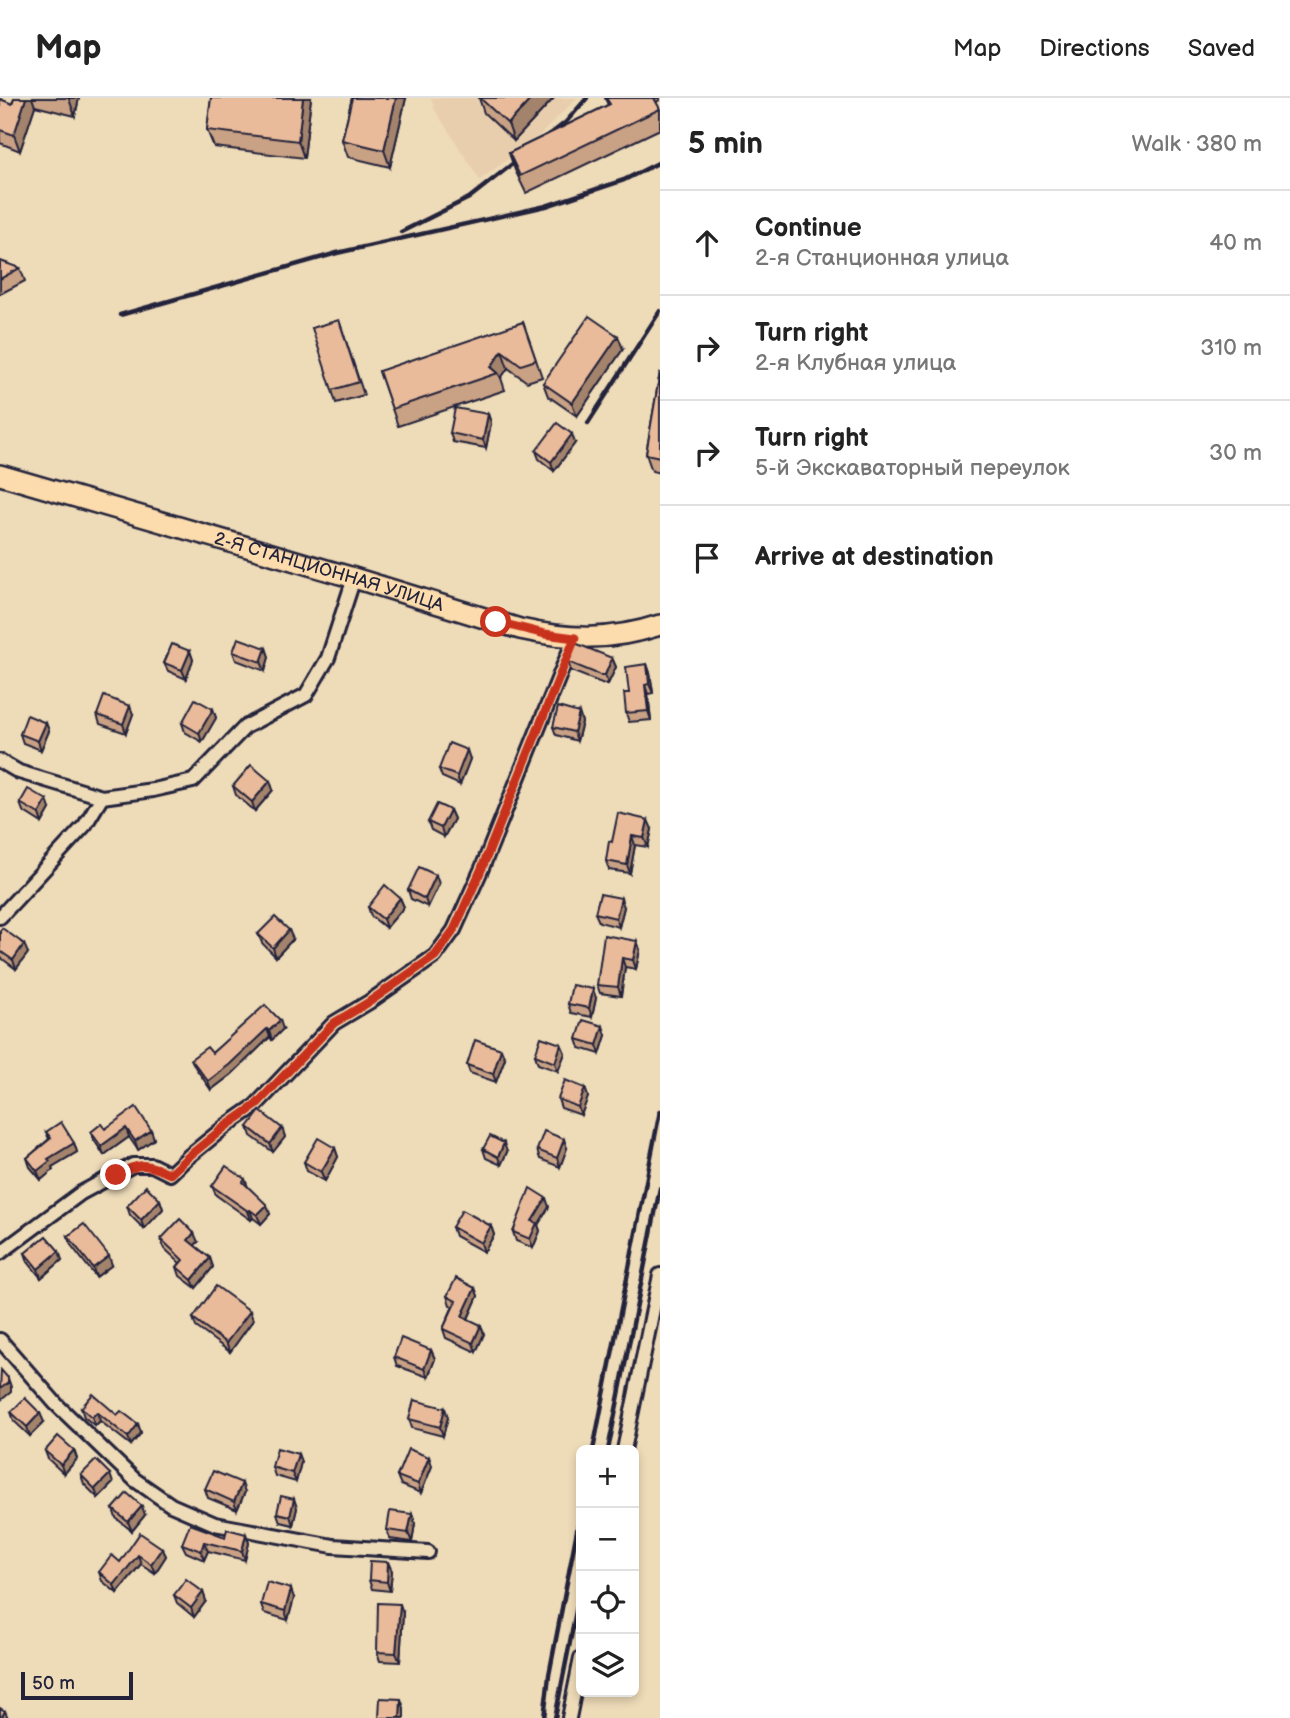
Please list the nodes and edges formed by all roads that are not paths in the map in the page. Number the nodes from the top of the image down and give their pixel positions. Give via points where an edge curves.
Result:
1 (0, 475) edge
2 (354, 578) junction
3 (660, 625) edge
4 (575, 638) junction
5 (0, 761) edge
6 (102, 797) junction
7 (0, 917) edge
8 (0, 1253) edge
9 (660, 1275) edge
10 (0, 1340) edge
11 (625, 1445) edge
12 (428, 1552) dead end
13 (576, 1683) edge
14 (569, 1718) edge

1 - 2 main road, 2-Я СТАНЦИОННАЯ УЛИЦА
2 - 4 main road, 2-Я СТАНЦИОННАЯ УЛИЦА via 520,629
2 - 6 street via 328,658 306,695 245,727 194,781
3 - 4 main road, 2-Я СТАНЦИОННАЯ УЛИЦА
4 - 8 street via 482,868 454,930 435,956 334,1023 255,1106 170,1174 152,1166 133,1165 81,1193
5 - 6 street via 19,772
6 - 7 street via 85,825
9 - 11 street
10 - 12 street via 56,1404 135,1480 172,1505 215,1524 333,1546
13 - 14 street

